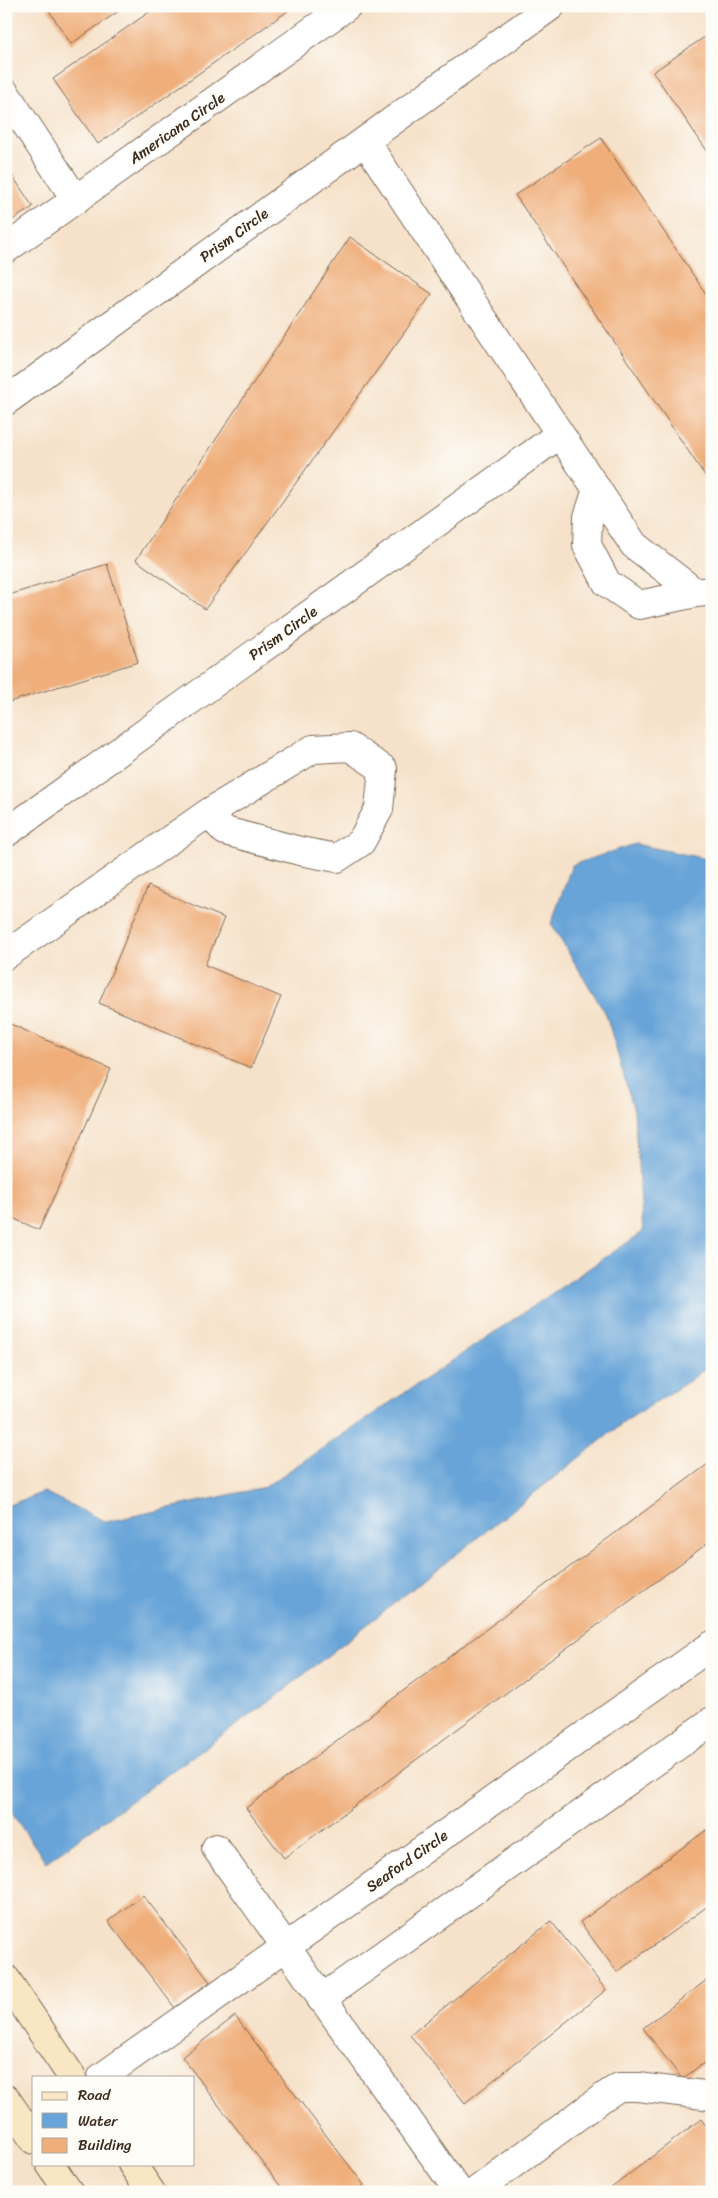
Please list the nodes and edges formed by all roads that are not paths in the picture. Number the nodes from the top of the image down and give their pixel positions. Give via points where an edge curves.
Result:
1 (347, 6) edge
2 (551, 6) edge
3 (6, 94) edge
4 (365, 141) junction
5 (76, 200) junction
6 (6, 249) edge
7 (6, 401) edge
8 (560, 434) junction
9 (597, 489) junction
10 (704, 592) edge
11 (208, 813) junction
12 (6, 833) edge
13 (6, 956) edge
14 (712, 1645) edge
15 (712, 1721) edge
16 (216, 1848) dead end
17 (286, 1946) junction
18 (6, 1979) edge
19 (322, 1999) junction
20 (71, 2076) edge
21 (103, 2076) edge
22 (712, 2096) edge
23 (6, 2099) edge
24 (32, 2137) edge
25 (51, 2166) edge
26 (133, 2166) edge
27 (69, 2192) edge
28 (151, 2192) edge
29 (459, 2192) edge
30 (475, 2192) edge

1 - 5 street, Americana Circle
2 - 4 street, Prism Circle
3 - 5 street
4 - 7 street, Prism Circle
4 - 8 street
5 - 6 street, Americana Circle
8 - 9 street
8 - 12 street, Prism Circle
9 - 10 street via 634,545
9 - 10 street via 588,517 587,545 607,583 639,605
11 - 11 street via 313,750 350,747 382,769 379,809 361,842 337,858 225,831
11 - 13 street
14 - 17 street, Seaford Circle
15 - 19 street
16 - 17 street
17 - 19 street
17 - 21 street, Seaford Circle
18 - 20 main road
19 - 29 street
22 - 30 street via 619,2087
23 - 24 main road
25 - 27 main road
26 - 28 main road

